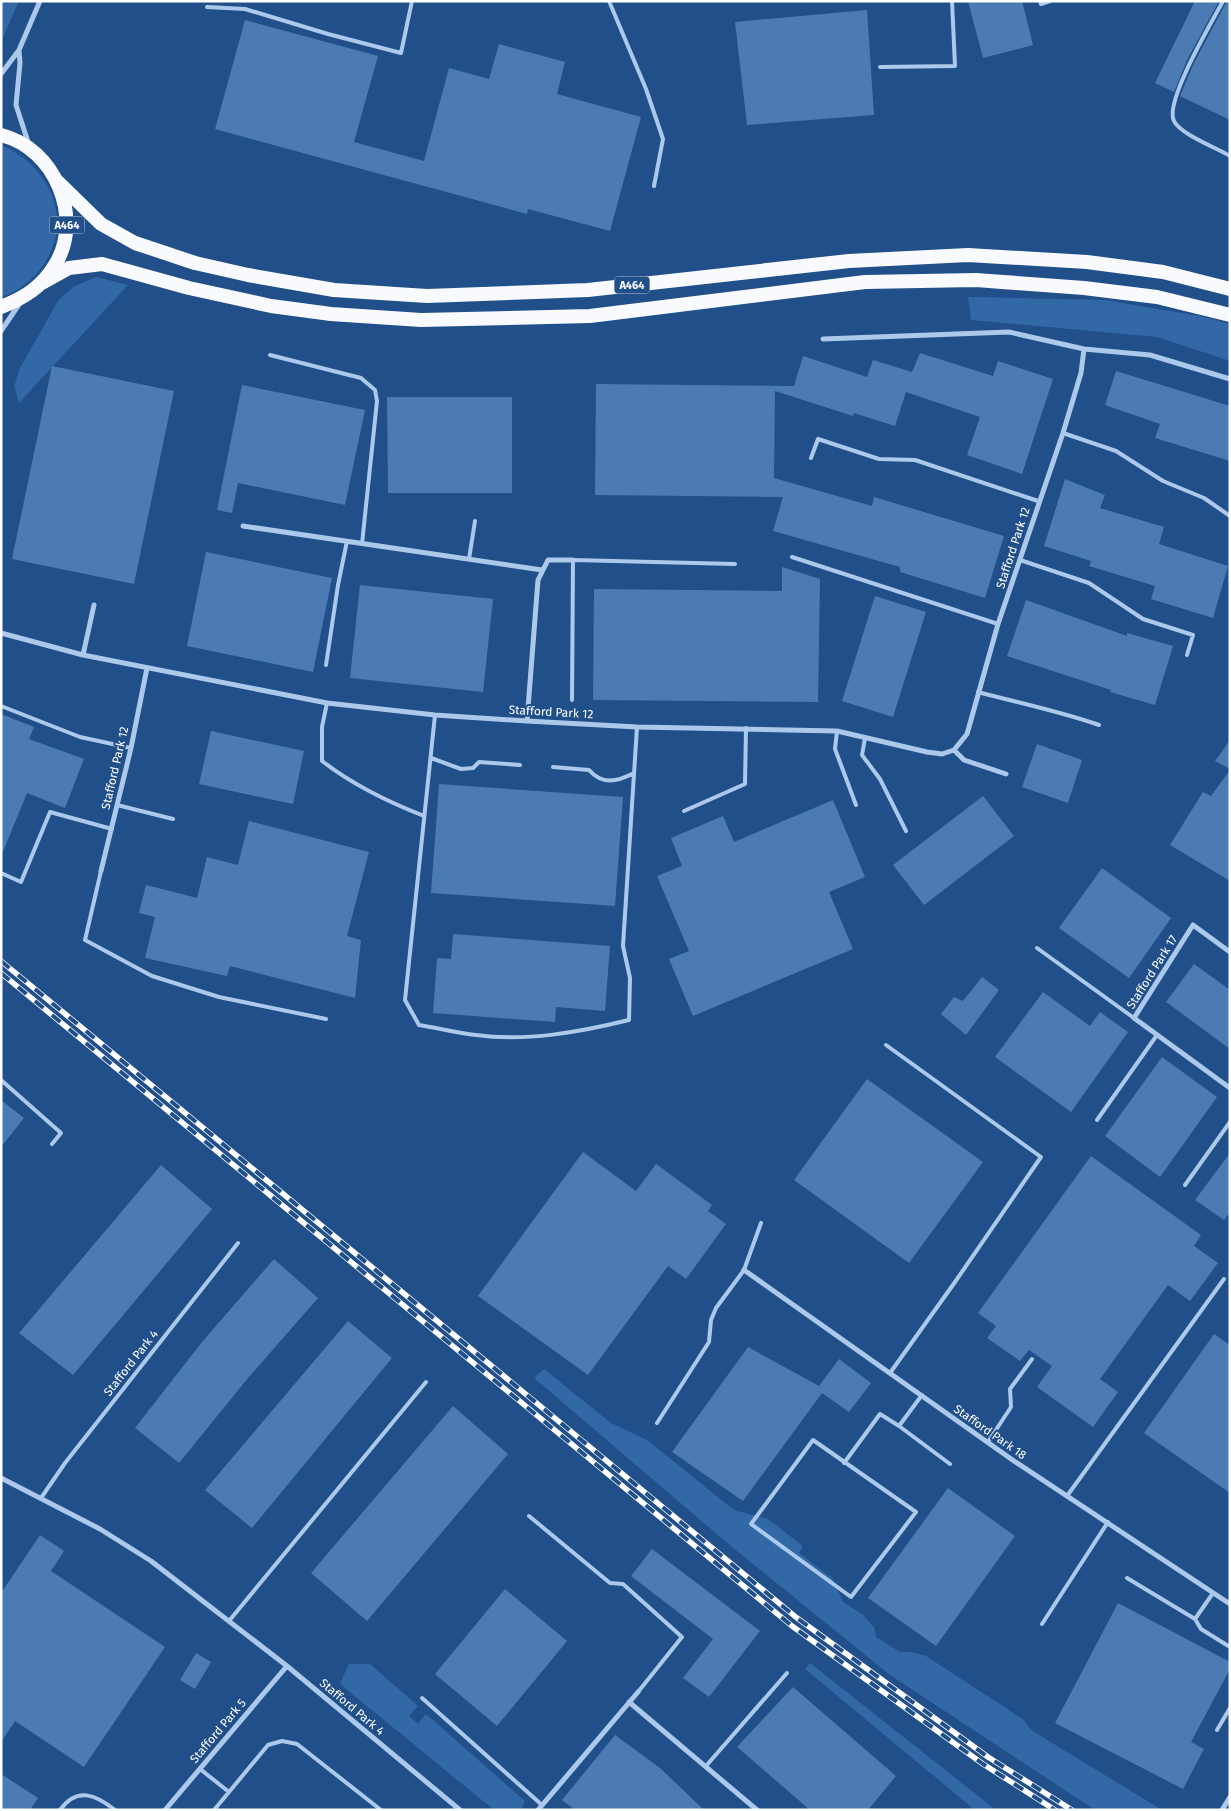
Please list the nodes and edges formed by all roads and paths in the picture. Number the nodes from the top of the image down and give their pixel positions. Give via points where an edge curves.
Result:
1 (40, 1) edge
2 (412, 1) edge
3 (608, 1) edge
4 (952, 1) edge
5 (1040, 1) edge
6 (1050, 1) edge
7 (1223, 1) edge
8 (207, 7) dead end
9 (19, 50) junction
10 (880, 67) dead end
11 (1, 74) edge
12 (1, 135) edge
13 (30, 149) junction
14 (1230, 156) edge
15 (58, 182) junction
16 (654, 186) dead end
17 (42, 283) junction
18 (1230, 289) edge
19 (23, 298) junction
20 (1, 307) edge
21 (1230, 315) edge
22 (1, 331) edge
23 (823, 339) dead end
24 (1084, 349) junction
25 (270, 355) dead end
26 (1230, 379) edge
27 (1063, 433) junction
28 (811, 458) dead end
29 (1038, 501) junction
30 (1230, 516) edge
31 (475, 521) dead end
32 (243, 526) dead end
33 (347, 541) junction
34 (362, 544) junction
35 (792, 557) dead end
36 (469, 559) junction
37 (573, 560) junction
38 (1020, 560) junction
39 (735, 564) dead end
40 (542, 570) junction
41 (94, 605) dead end
42 (998, 624) junction
43 (1, 633) edge
44 (83, 655) junction
45 (1187, 655) dead end
46 (326, 665) dead end
47 (147, 668) junction
48 (978, 692) junction
49 (572, 700) dead end
50 (327, 703) junction
51 (1, 706) edge
52 (435, 715) junction
53 (527, 721) junction
54 (1098, 725) dead end
55 (637, 727) junction
56 (746, 728) junction
57 (837, 731) junction
58 (865, 738) junction
59 (131, 748) junction
60 (954, 750) junction
61 (432, 758) junction
62 (520, 765) dead end
63 (552, 767) dead end
64 (634, 773) junction
65 (1006, 774) dead end
66 (118, 805) junction
67 (856, 805) dead end
68 (684, 812) dead end
69 (424, 816) junction
70 (173, 819) dead end
71 (112, 829) junction
72 (906, 831) dead end
73 (101, 871) joint
74 (1, 873) edge
75 (1037, 948) dead end
76 (1230, 952) edge
77 (1134, 1018) junction
78 (326, 1019) dead end
79 (1157, 1035) junction
80 (886, 1045) dead end
81 (1, 1080) edge
82 (1230, 1088) edge
83 (1097, 1120) dead end
84 (1230, 1122) edge
85 (52, 1144) dead end
86 (1185, 1185) dead end
87 (761, 1222) dead end
88 (238, 1243) dead end
89 (744, 1270) junction
90 (1224, 1279) dead end
91 (1032, 1358) dead end
92 (890, 1373) junction
93 (426, 1382) dead end
94 (922, 1395) junction
95 (658, 1423) dead end
96 (899, 1426) junction
97 (988, 1442) junction
98 (844, 1463) junction
99 (950, 1464) dead end
100 (1, 1478) edge
101 (1067, 1496) junction
102 (41, 1498) junction
103 (528, 1516) dead end
104 (1108, 1522) junction
105 (1127, 1578) dead end
106 (1213, 1593) junction
107 (1230, 1604) edge
108 (1195, 1619) junction
109 (229, 1621) junction
110 (1042, 1624) dead end
111 (1230, 1647) edge
112 (287, 1666) junction
113 (787, 1674) dead end
114 (638, 1692) joint
115 (422, 1698) dead end
116 (629, 1702) junction
117 (1230, 1708) edge
118 (1217, 1730) dead end
119 (706, 1766) junction
120 (200, 1769) junction
121 (229, 1792) junction
122 (1230, 1798) edge
123 (542, 1805) junction
124 (60, 1810) edge
125 (115, 1810) edge
126 (165, 1810) edge
127 (214, 1810) edge
128 (381, 1810) edge
129 (460, 1810) edge
130 (538, 1810) edge
131 (757, 1810) edge
132 (1222, 1810) edge

1 - 9 street
2 - 8 lane via 401,53 245,9
3 - 16 lane via 646,88 662,139
4 - 10 lane via 955,66
5 - 6 lane via 1041,4
7 - 14 lane via 1176,93 1171,113 1179,128
9 - 11 street
9 - 13 street via 16,105
12 - 13 highway, A464
13 - 15 highway, A464
15 - 17 highway, A464 via 66,207 67,224 56,264
15 - 18 highway, A464 via 101,224 135,243 204,265 334,290 427,296 588,290 849,261 968,254 1088,262 1163,272
17 - 19 highway, A464
17 - 21 highway, A464 via 69,268 102,264 271,306 421,320 590,316 865,282 976,280 1157,297
19 - 20 highway, A464
19 - 22 street
23 - 24 street via 1010,332
24 - 26 street via 1150,355
24 - 27 street, Stafford Park 12 via 1081,374
25 - 34 lane via 361,378 375,390 378,401
27 - 29 street, Stafford Park 12
27 - 30 lane via 1116,451 1163,481 1204,498
28 - 29 lane via 818,439 879,459 915,460
29 - 38 street, Stafford Park 12
31 - 36 lane
32 - 33 street
33 - 34 street
33 - 46 lane
34 - 36 street
35 - 42 lane
36 - 40 street
37 - 39 lane
37 - 40 street via 548,560
37 - 49 lane
38 - 42 street, Stafford Park 12
38 - 45 lane via 1089,583 1143,619 1193,635
40 - 53 street via 538,580
41 - 44 street
42 - 48 street, Stafford Park 12
43 - 44 street, Stafford Park 12
44 - 47 street, Stafford Park 12
47 - 50 street, Stafford Park 12
47 - 59 street, Stafford Park 12
48 - 54 lane via 1039,709 1064,712
48 - 60 street, Stafford Park 12 via 967,734
50 - 52 street, Stafford Park 12
50 - 69 lane via 322,727 322,761 387,801
51 - 59 lane via 80,737
52 - 53 street, Stafford Park 12
52 - 61 lane
53 - 55 street, Stafford Park 12
55 - 56 street, Stafford Park 12
55 - 64 lane
56 - 57 street, Stafford Park 12
56 - 68 lane via 745,784
57 - 58 street, Stafford Park 12
57 - 67 lane via 835,749
58 - 60 street, Stafford Park 12 via 927,752 942,754
58 - 72 lane via 862,755 880,779
59 - 66 street, Stafford Park 12
60 - 65 street via 964,760
61 - 62 lane via 461,769 473,768 479,762
61 - 69 lane
63 - 64 lane via 589,770 595,777 612,782
64 - 69 lane via 623,946 630,978 629,1020 602,1027 532,1036 477,1036 419,1025 405,1000
66 - 70 lane
66 - 71 street, Stafford Park 12
71 - 73 street, Stafford Park 12
71 - 74 lane via 50,812 21,882
73 - 78 lane via 85,940 152,976 219,997
75 - 77 lane
76 - 77 street, Stafford Park 17 via 1193,925
77 - 79 street, Stafford Park 17
79 - 82 street, Stafford Park 17
79 - 83 lane
80 - 92 lane via 1040,1157
81 - 85 lane via 61,1133
84 - 86 lane
87 - 89 lane
88 - 102 lane, Stafford Park 4
89 - 92 street, Stafford Park 18
89 - 95 lane via 716,1308 709,1342
90 - 101 lane
91 - 97 lane via 1010,1389 1011,1407
92 - 94 street, Stafford Park 18
93 - 109 lane
94 - 96 lane
94 - 97 street, Stafford Park 18
96 - 98 lane via 880,1414
96 - 99 lane
97 - 101 street, Stafford Park 18
98 - 98 lane via 813,1440 751,1524 851,1596 916,1512
100 - 102 street, Stafford Park 4
101 - 104 street, Stafford Park 18
102 - 109 street, Stafford Park 4 via 151,1561
103 - 114 lane via 610,1582 623,1584 682,1637
104 - 106 street, Stafford Park 18
104 - 110 lane
105 - 108 lane
106 - 107 street, Stafford Park 18
106 - 108 lane
108 - 111 lane via 1201,1629
109 - 112 street, Stafford Park 4
112 - 120 street, Stafford Park 5
112 - 129 street, Stafford Park 4
113 - 119 lane
114 - 116 street
115 - 123 lane
116 - 119 street
116 - 123 street
117 - 118 lane
119 - 131 street
120 - 121 lane
120 - 126 street, Stafford Park 5
121 - 127 lane
121 - 128 lane via 268,1745 282,1741 303,1748
122 - 132 street
123 - 130 street
124 - 125 lane via 67,1801 83,1795 99,1797

